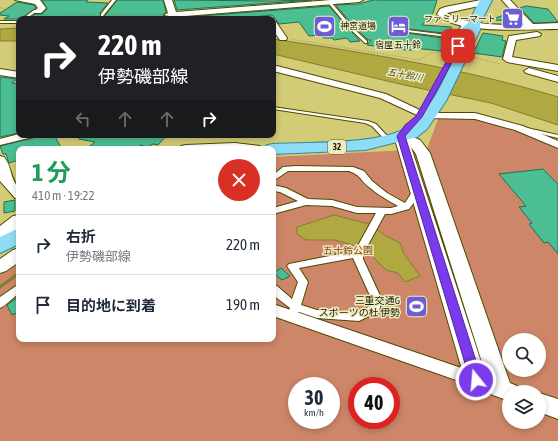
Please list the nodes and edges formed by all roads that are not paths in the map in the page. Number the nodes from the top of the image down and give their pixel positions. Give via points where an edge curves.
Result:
1 (19, 0) edge
2 (114, 0) edge
3 (168, 0) edge
4 (359, 0) edge
5 (453, 0) edge
6 (506, 0) edge
7 (39, 1) edge
8 (486, 1) edge
9 (330, 3) junction
10 (463, 6) junction
11 (36, 11) joint
12 (102, 15) road end
13 (28, 16) edge
14 (0, 22) edge
15 (16, 22) edge
16 (472, 25) junction
17 (530, 26) junction
18 (558, 26) edge
19 (276, 28) edge
20 (400, 30) road end
21 (537, 34) joint
22 (283, 38) road end
23 (366, 42) road end
24 (546, 66) junction
25 (558, 68) edge
26 (276, 69) edge
27 (529, 71) dead end
28 (0, 72) edge
29 (540, 74) junction
30 (16, 75) edge
31 (558, 79) edge
32 (276, 108) edge
33 (427, 112) junction
34 (519, 128) junction
35 (17, 138) edge
36 (394, 138) junction
37 (558, 138) edge
38 (0, 142) edge
39 (558, 145) edge
40 (276, 149) edge
41 (0, 159) edge
42 (276, 177) edge
43 (276, 189) edge
44 (16, 192) edge
45 (420, 194) junction
46 (306, 202) junction
47 (406, 207) junction
48 (276, 210) edge
49 (379, 215) junction
50 (16, 222) edge
51 (0, 234) edge
52 (16, 237) edge
53 (0, 246) edge
54 (358, 254) junction
55 (16, 256) edge
56 (0, 267) edge
57 (16, 290) edge
58 (276, 292) edge
59 (0, 304) edge
60 (276, 310) edge
61 (294, 312) junction
62 (476, 380) junction
63 (503, 385) edge
64 (502, 390) edge
65 (546, 405) edge
66 (558, 409) edge

1 - 7 street
2 - 12 lane
3 - 9 street via 171,15 264,11
4 - 9 street
5 - 10 street
6 - 17 street
7 - 11 street via 42,8
8 - 10 street
8 - 16 main road, 32
9 - 23 lane
10 - 16 street via 445,10 442,14
11 - 13 lane
14 - 15 lane
16 - 17 street
16 - 20 lane via 463,26 456,37
16 - 33 main road, 32 via 474,30 457,55
17 - 18 street
17 - 21 lane
19 - 22 street
21 - 24 street via 512,38 507,59
24 - 25 street
24 - 29 street via 538,70
26 - 33 street via 383,96
27 - 29 street
28 - 30 street
29 - 31 street
32 - 36 lane via 366,122
33 - 34 street via 468,115
33 - 36 main road, 32 via 417,130
34 - 37 lane
34 - 39 street
35 - 38 street
36 - 40 main road, 32 via 349,146
36 - 45 street
36 - 63 street via 415,144 423,153
41 - 44 street via 5,168 6,181
42 - 47 street via 286,169 350,169 361,173 369,184
43 - 46 street
45 - 47 street via 416,194
45 - 62 street
46 - 48 street
46 - 49 street via 332,203
47 - 49 street
49 - 54 street
50 - 51 street
52 - 53 main road
54 - 61 street via 292,266 303,282
54 - 61 street via 377,300 375,308 359,317
55 - 56 street
57 - 59 street
58 - 61 street
60 - 61 street
61 - 62 street
62 - 64 street
65 - 66 street

